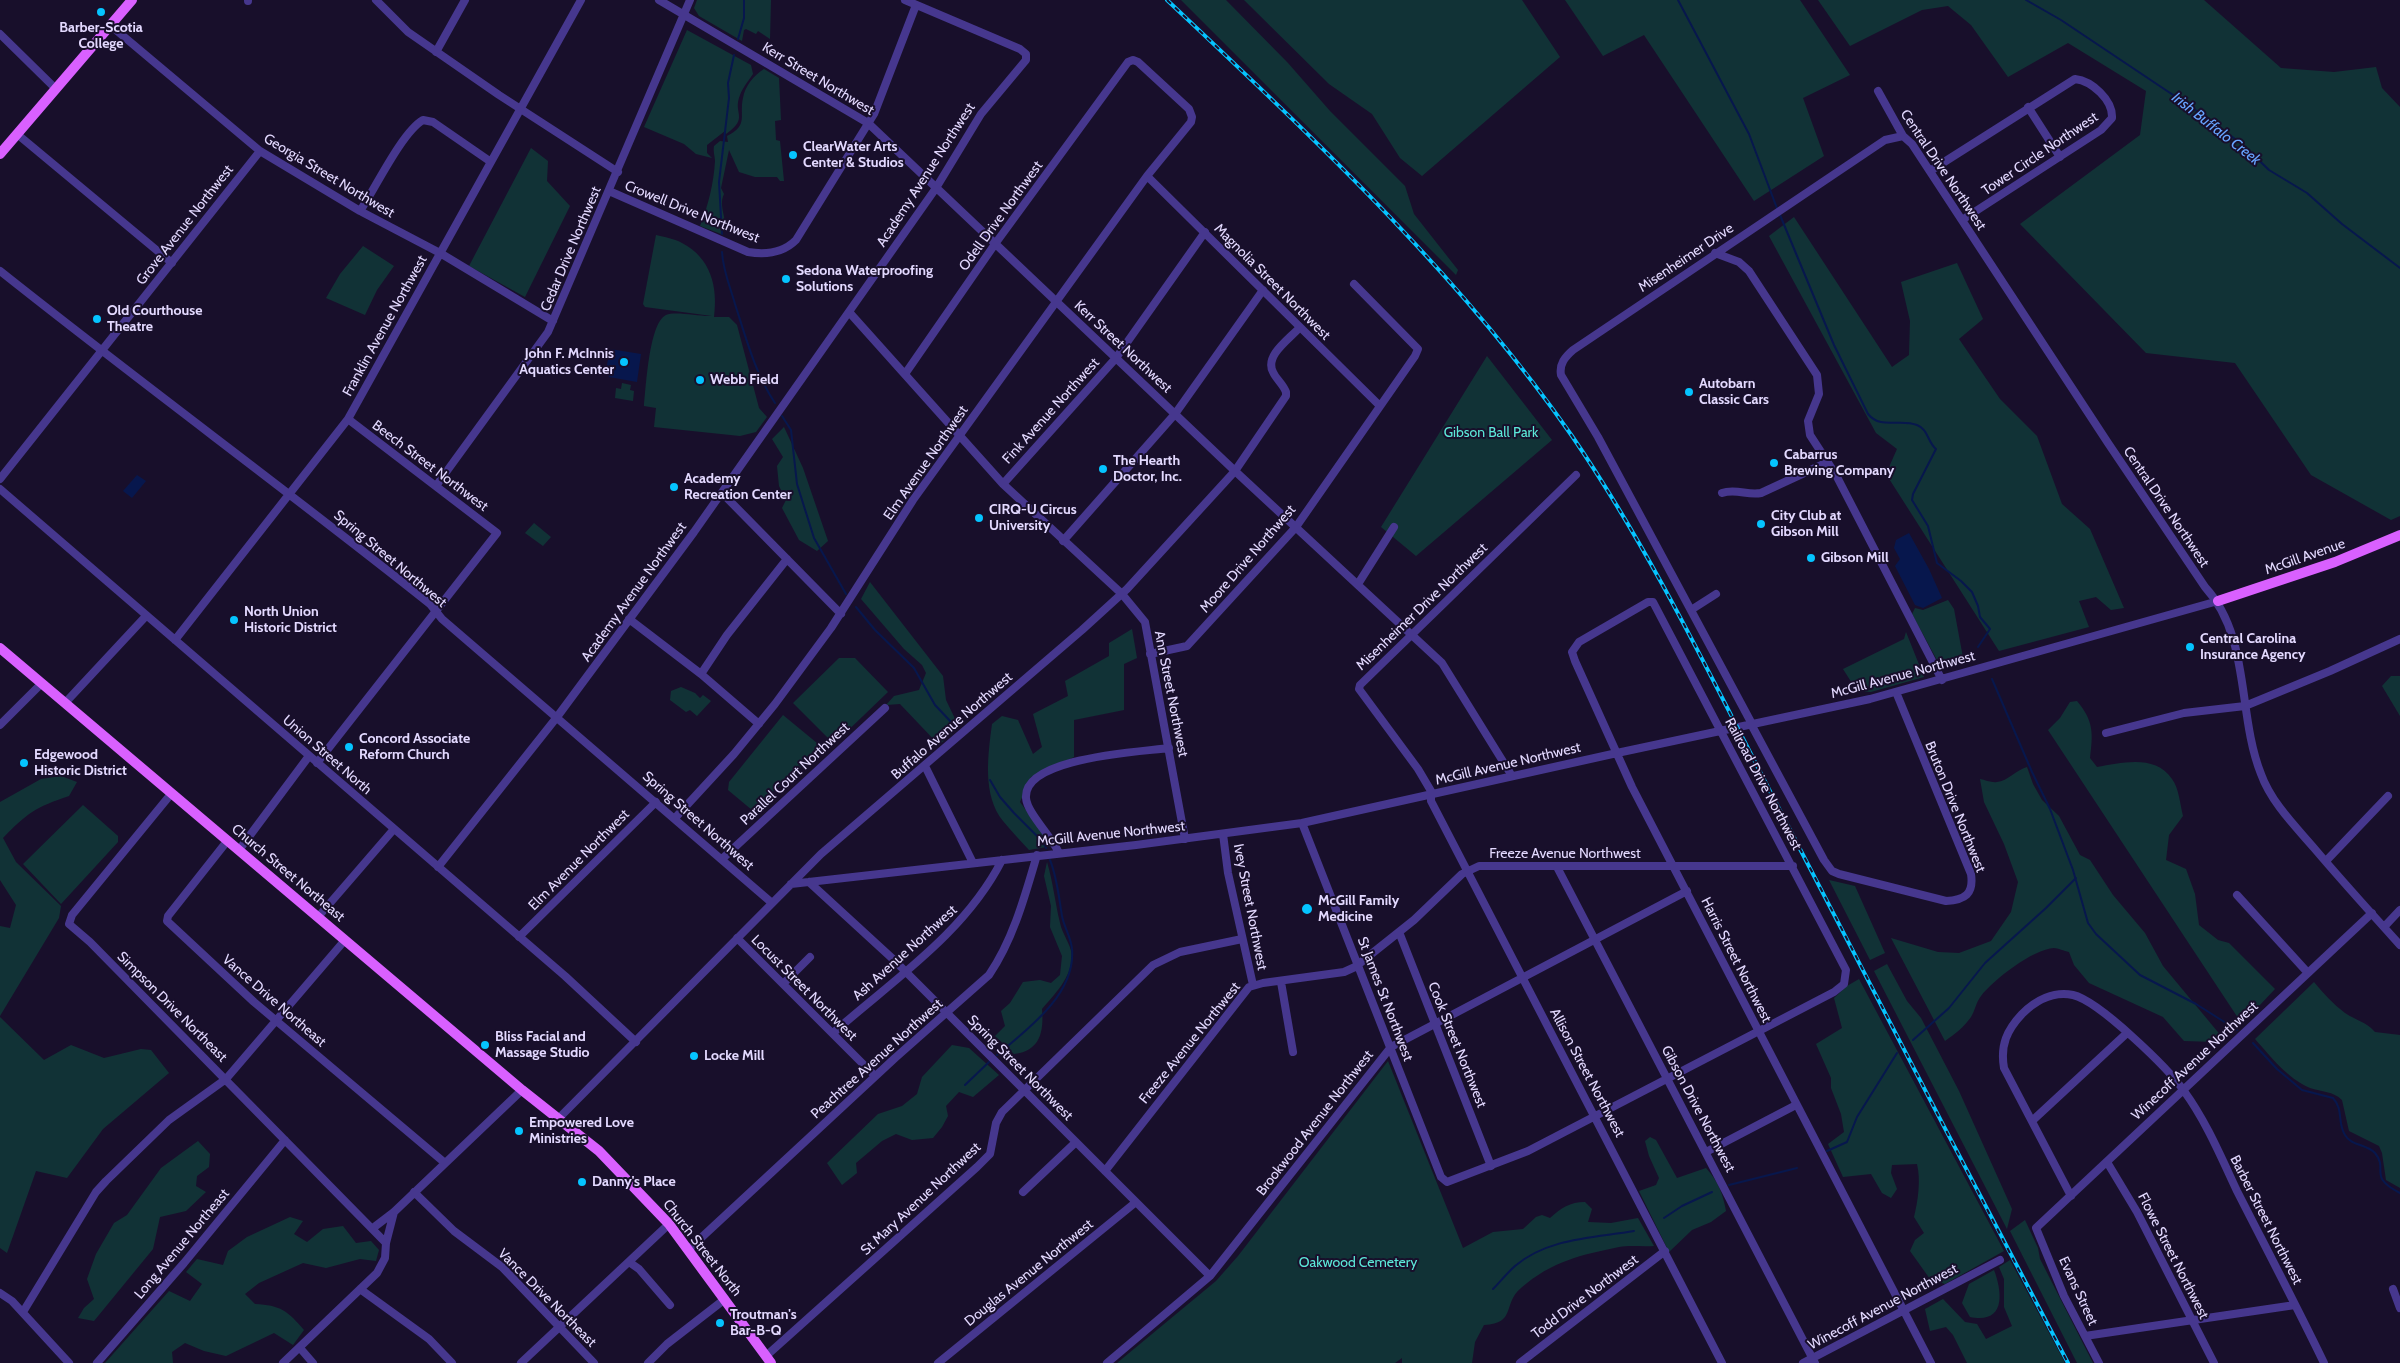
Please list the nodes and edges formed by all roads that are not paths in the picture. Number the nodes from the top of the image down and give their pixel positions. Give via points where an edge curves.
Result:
1 (132, 0) edge
2 (376, 0) edge
3 (465, 0) edge
4 (581, 0) edge
5 (659, 0) edge
6 (690, 0) edge
7 (905, 0) edge
8 (916, 5) junction
9 (684, 15) junction
10 (110, 25) junction
11 (0, 34) edge
12 (436, 52) junction
13 (56, 89) junction
14 (1878, 91) dead end
15 (2028, 108) junction
16 (521, 109) junction
17 (1192, 117) joint
18 (868, 123) junction
19 (17, 134) junction
20 (1903, 136) junction
21 (260, 151) junction
22 (0, 154) edge
23 (2060, 157) junction
24 (491, 162) junction
25 (1930, 171) junction
26 (618, 172) junction
27 (1147, 176) junction
28 (936, 188) junction
29 (609, 191) junction
30 (360, 212) junction
31 (1962, 220) junction
32 (1205, 232) junction
33 (996, 244) junction
34 (440, 253) junction
35 (1715, 253) junction
36 (172, 263) junction
37 (0, 271) edge
38 (1354, 284) dead end
39 (1263, 290) junction
40 (1056, 302) junction
41 (849, 312) junction
42 (553, 321) junction
43 (1300, 327) junction
44 (101, 352) junction
45 (1116, 358) junction
46 (904, 374) junction
47 (1380, 406) junction
48 (1176, 414) junction
49 (348, 419) junction
50 (959, 436) junction
51 (1828, 462) junction
52 (1235, 471) junction
53 (1576, 474) dead end
54 (0, 478) edge
55 (1002, 484) junction
56 (436, 486) junction
57 (0, 489) edge
58 (722, 493) junction
59 (1722, 493) dead end
60 (291, 494) junction
61 (1296, 527) junction
62 (1394, 527) dead end
63 (2400, 535) edge
64 (1063, 541) junction
65 (786, 559) junction
66 (1358, 584) junction
67 (1122, 594) junction
68 (1716, 594) dead end
69 (2218, 601) junction
70 (1653, 602) joint
71 (1691, 610) junction
72 (436, 611) junction
73 (841, 614) junction
74 (146, 616) junction
75 (629, 619) junction
76 (1412, 634) junction
77 (2400, 638) edge
78 (175, 640) junction
79 (0, 648) edge
80 (1150, 654) junction
81 (701, 674) junction
82 (1942, 680) junction
83 (42, 683) junction
84 (1896, 692) junction
85 (65, 703) junction
86 (2245, 706) junction
87 (885, 708) dead end
88 (557, 717) junction
89 (759, 724) junction
90 (1752, 724) junction
91 (0, 726) edge
92 (1721, 730) junction
93 (2106, 733) dead end
94 (1169, 748) junction
95 (1617, 752) junction
96 (309, 756) junction
97 (317, 763) junction
98 (925, 766) junction
99 (1512, 776) junction
100 (172, 794) junction
101 (1431, 795) junction
102 (2388, 796) dead end
103 (656, 802) junction
104 (674, 818) junction
105 (1302, 823) junction
106 (394, 829) junction
107 (1223, 834) junction
108 (1185, 839) junction
109 (228, 840) junction
110 (239, 850) junction
111 (1060, 853) junction
112 (1037, 855) junction
113 (722, 859) junction
114 (1002, 860) junction
115 (2326, 861) junction
116 (973, 863) junction
117 (438, 866) junction
118 (1793, 866) junction
119 (1557, 867) junction
120 (1675, 867) junction
121 (1467, 870) junction
122 (809, 882) junction
123 (791, 884) junction
124 (1687, 891) junction
125 (2238, 894) dead end
126 (772, 903) junction
127 (2400, 910) edge
128 (2372, 913) junction
129 (318, 917) junction
130 (2384, 927) junction
131 (1399, 932) junction
132 (519, 937) junction
133 (737, 938) junction
134 (1242, 939) junction
135 (1595, 939) junction
136 (345, 940) junction
137 (2400, 945) edge
138 (810, 957) dead end
139 (1359, 965) junction
140 (905, 971) junction
141 (2308, 973) junction
142 (1522, 977) junction
143 (1281, 982) junction
144 (784, 984) junction
145 (1253, 985) junction
146 (948, 1013) junction
147 (276, 1021) junction
148 (1434, 1023) junction
149 (1758, 1030) junction
150 (2127, 1032) junction
151 (833, 1033) junction
152 (636, 1042) junction
153 (1391, 1047) junction
154 (1293, 1052) dead end
155 (875, 1076) junction
156 (1667, 1078) junction
157 (226, 1079) junction
158 (522, 1090) junction
159 (1024, 1090) junction
160 (2184, 1090) junction
161 (1796, 1105) junction
162 (1594, 1116) junction
163 (558, 1120) junction
164 (2032, 1121) junction
165 (285, 1140) junction
166 (1076, 1142) junction
167 (1706, 1152) junction
168 (2107, 1162) junction
169 (444, 1163) junction
170 (1491, 1166) junction
171 (1105, 1171) junction
172 (414, 1192) junction
173 (1023, 1192) dead end
174 (2071, 1196) junction
175 (1136, 1202) junction
176 (394, 1212) junction
177 (669, 1224) junction
178 (373, 1228) junction
179 (2036, 1228) joint
180 (386, 1243) junction
181 (688, 1250) junction
182 (1665, 1251) junction
183 (2000, 1260) dead end
184 (629, 1262) junction
185 (1210, 1276) junction
186 (360, 1290) junction
187 (2393, 1290) dead end
188 (0, 1293) edge
189 (725, 1299) junction
190 (670, 1305) dead end
191 (2295, 1305) junction
192 (2400, 1308) edge
193 (1904, 1310) junction
194 (23, 1312) junction
195 (2192, 1320) junction
196 (560, 1327) junction
197 (2085, 1336) junction
198 (300, 1348) junction
199 (768, 1359) edge
200 (1814, 1361) edge
201 (69, 1363) edge
202 (97, 1363) edge
203 (284, 1363) edge
204 (313, 1363) edge
205 (452, 1363) edge
206 (521, 1363) edge
207 (594, 1363) edge
208 (648, 1363) edge
209 (938, 1363) edge
210 (1106, 1363) edge
211 (1521, 1363) edge
212 (1722, 1363) edge
213 (1804, 1363) edge
214 (1931, 1363) edge
215 (2100, 1363) edge
216 (2214, 1363) edge
217 (2324, 1363) edge

1 - 10 main road
2 - 12 street, Crowell Drive Northwest via 408,32
3 - 12 street
4 - 16 street, Franklin Avenue Northwest
5 - 9 street, Kerr Street Northwest
6 - 9 street, Cedar Drive Northwest
7 - 8 street
8 - 18 street, Crowell Drive Northwest
8 - 28 street, Academy Avenue Northwest via 1026,54 1026,60 981,114
9 - 18 street, Kerr Street Northwest
9 - 26 street, Cedar Drive Northwest
10 - 13 main road
10 - 21 street, Georgia Street Northwest
11 - 13 street
12 - 16 street, Crowell Drive Northwest
13 - 19 main road
14 - 20 street, Central Drive Northwest
15 - 23 street
15 - 23 street, Tower Circle Northwest via 2075,79 2091,86 2111,106 2112,118 2106,126
15 - 25 street, Tower Circle Northwest
16 - 24 street, Franklin Avenue Northwest
16 - 26 street, Crowell Drive Northwest
17 - 27 street, Elm Avenue Northwest via 1188,127
17 - 33 street, Odell Drive Northwest via 1189,110 1138,62 1128,62
18 - 28 street, Kerr Street Northwest
18 - 29 street, Crowell Drive Northwest via 796,240 786,248 770,253 748,252
19 - 22 main road
19 - 36 street
20 - 25 street, Central Drive Northwest
20 - 35 street, Misenheimer Drive via 1884,140
21 - 30 street, Georgia Street Northwest
21 - 36 street, Grove Avenue Northwest
23 - 31 street, Tower Circle Northwest
24 - 30 street via 433,122 423,120 406,137
24 - 34 street, Franklin Avenue Northwest
25 - 31 street, Central Drive Northwest
26 - 29 street, Cedar Drive Northwest
27 - 32 street, Magnolia Street Northwest
27 - 40 street, Elm Avenue Northwest
28 - 33 street, Kerr Street Northwest
28 - 41 street, Academy Avenue Northwest
29 - 42 street, Cedar Drive Northwest
30 - 34 street, Georgia Street Northwest
31 - 69 street, Central Drive Northwest via 2108,443
32 - 39 street, Magnolia Street Northwest
32 - 45 street, Fink Avenue Northwest
33 - 40 street, Kerr Street Northwest
33 - 46 street, Odell Drive Northwest
34 - 42 street, Georgia Street Northwest
34 - 49 street, Franklin Avenue Northwest
35 - 51 street via 1739,262 1749,271 1817,375 1819,394 1808,428
35 - 71 street, Misenheimer Drive via 1573,350 1560,369
36 - 44 street, Grove Avenue Northwest
37 - 44 street, Spring Street Northwest
38 - 47 street, Moore Drive Northwest via 1418,349
39 - 43 street, Magnolia Street Northwest
39 - 48 street
40 - 45 street, Kerr Street Northwest
40 - 50 street, Elm Avenue Northwest
41 - 46 street, Ann Street Northwest
41 - 58 street, Academy Avenue Northwest
42 - 56 street, Cedar Drive Northwest via 542,343
43 - 47 street, Magnolia Street Northwest
43 - 52 street, Buffalo Avenue Northwest via 1271,362 1286,396
44 - 54 street, Grove Avenue Northwest
44 - 60 street, Spring Street Northwest
45 - 48 street, Kerr Street Northwest
45 - 55 street, Fink Avenue Northwest
46 - 50 street, Ann Street Northwest
47 - 61 street, Moore Drive Northwest
48 - 52 street, Kerr Street Northwest
48 - 64 street
49 - 56 street, Beech Street Northwest
49 - 60 street, Franklin Avenue Northwest
50 - 55 street, Ann Street Northwest
50 - 73 street, Elm Avenue Northwest via 913,500
51 - 59 street via 1761,493 1732,490
51 - 82 street
52 - 61 street, Kerr Street Northwest
52 - 67 street, Buffalo Avenue Northwest
53 - 76 street, Misenheimer Drive Northwest
55 - 64 street, Ann Street Northwest
56 - 72 street, Beech Street Northwest via 497,533
57 - 74 street, Union Street North
58 - 65 street
58 - 75 street, Academy Avenue Northwest
60 - 72 street, Spring Street Northwest
60 - 78 street, Franklin Avenue Northwest
61 - 66 street, Kerr Street Northwest
61 - 80 street, Moore Drive Northwest via 1187,646
62 - 66 street
63 - 69 main road, McGill Avenue via 2336,562
64 - 67 street, Ann Street Northwest
65 - 73 street
65 - 81 street
66 - 76 street, Kerr Street Northwest
67 - 80 street, Ann Street Northwest via 1145,622
67 - 98 street, Buffalo Avenue Northwest
68 - 71 street
69 - 82 street, McGill Avenue Northwest
69 - 86 street, Central Drive Northwest via 2231,631
70 - 92 street, Railroad Drive Northwest
70 - 95 street, Harris Street Northwest via 1590,635 1575,645 1572,652
71 - 90 street, Bruton Drive Northwest
72 - 88 street, Spring Street Northwest
72 - 97 street
73 - 89 street, Elm Avenue Northwest
74 - 78 street, Union Street North
74 - 85 street
75 - 81 street
75 - 88 street, Academy Avenue Northwest
76 - 99 street, Kerr Street Northwest via 1447,670
76 - 101 street, Misenheimer Drive Northwest via 1359,689 1418,769
77 - 86 street
78 - 96 street, Union Street North
79 - 83 main road, Church Street Northeast
80 - 94 street, Ann Street Northwest
81 - 89 street
82 - 84 street, McGill Avenue Northwest
83 - 85 main road, Church Street Northeast
83 - 91 street
84 - 90 street, McGill Avenue Northwest
84 - 90 street, Bruton Drive Northwest via 1971,874 1969,892 1959,900 1946,901 1832,870
85 - 100 main road, Church Street Northeast
86 - 93 street via 2184,714
86 - 115 street, Central Drive Northwest via 2253,750 2264,781 2279,806
87 - 113 street, Parallel Court Northwest
88 - 103 street, Spring Street Northwest
88 - 117 street, Academy Avenue Northwest
89 - 104 street, Elm Avenue Northwest
90 - 92 street, McGill Avenue Northwest
92 - 95 street, McGill Avenue Northwest
92 - 118 street, Railroad Drive Northwest
94 - 108 street, Ann Street Northwest
94 - 111 street via 1072,762 1038,776 1027,791 1027,804
95 - 99 street, McGill Avenue Northwest
95 - 120 street, Harris Street Northwest
96 - 97 street, Union Street North
96 - 110 street
97 - 106 street, Union Street North
98 - 116 street
98 - 123 street, Buffalo Avenue Northwest via 821,854
99 - 101 street, McGill Avenue Northwest
100 - 109 main road, Church Street Northeast
100 - 157 street, Simpson Drive Northeast via 72,915 69,924
101 - 105 street, McGill Avenue Northwest
101 - 121 street, Allison Street Northwest via 1431,801
102 - 115 street
103 - 104 street, Spring Street Northwest
103 - 132 street, Elm Avenue Northwest
104 - 113 street, Spring Street Northwest
105 - 107 street, McGill Avenue Northwest
105 - 139 street, St James St Northwest
106 - 117 street, Union Street North
106 - 129 street
107 - 108 street, McGill Avenue Northwest
107 - 134 street, Ivey Street Northwest
108 - 111 street, McGill Avenue Northwest
109 - 110 main road, Church Street Northeast
109 - 147 street, Vance Drive Northeast via 167,921
110 - 129 main road, Church Street Northeast
111 - 112 street, McGill Avenue Northwest
112 - 114 street, McGill Avenue Northwest
112 - 146 street, Peachtree Avenue Northwest via 1020,910 997,963 989,975
113 - 126 street, Spring Street Northwest
114 - 116 street, McGill Avenue Northwest
114 - 140 street, Ash Avenue Northwest via 991,882 966,915
115 - 128 street, Central Drive Northwest
116 - 122 street, McGill Avenue Northwest
117 - 132 street, Union Street North
118 - 120 street, Freeze Avenue Northwest
118 - 149 street, Railroad Drive Northwest via 1846,970 1846,979 1834,992
119 - 120 street, Freeze Avenue Northwest
119 - 121 street, Freeze Avenue Northwest via 1501,865
119 - 135 street, Gibson Drive Northwest
120 - 124 street, Harris Street Northwest
121 - 131 street, Freeze Avenue Northwest
121 - 142 street, Allison Street Northwest
122 - 123 street, McGill Avenue Northwest
122 - 140 street, Spring Street Northwest
123 - 126 street, Buffalo Avenue Northwest
124 - 135 street, Brookwood Avenue Northwest
124 - 149 street, Harris Street Northwest
125 - 141 street
126 - 133 street, Buffalo Avenue Northwest
127 - 130 street
128 - 130 street, Central Drive Northwest
128 - 141 street, Winecoff Avenue Northwest
129 - 136 main road, Church Street Northeast
130 - 137 street, Central Drive Northwest
131 - 139 street, Freeze Avenue Northwest
131 - 148 street, Cook Street Northwest
132 - 152 street, Union Street North
133 - 144 street, Locust Street Northwest
133 - 152 street, Buffalo Avenue Northwest
134 - 145 street, Ivey Street Northwest
134 - 159 street, St Mary Avenue Northwest via 1180,952 1153,965
135 - 142 street, Brookwood Avenue Northwest
135 - 156 street, Gibson Drive Northwest
136 - 147 street
136 - 158 main road, Church Street Northeast
138 - 144 street
139 - 143 street, Freeze Avenue Northwest via 1344,972
139 - 153 street, St James St Northwest
140 - 146 street, Spring Street Northwest
140 - 151 street, Ash Avenue Northwest
141 - 160 street, Winecoff Avenue Northwest
142 - 148 street, Brookwood Avenue Northwest
142 - 162 street, Allison Street Northwest
143 - 145 street, Freeze Avenue Northwest
143 - 154 street, Ivey Street Northwest
144 - 151 street, Locust Street Northwest
145 - 171 street, Freeze Avenue Northwest via 1243,993
146 - 155 street, Peachtree Avenue Northwest
146 - 159 street, Spring Street Northwest
147 - 157 street
147 - 169 street, Vance Drive Northeast
148 - 153 street, Brookwood Avenue Northwest
148 - 170 street, Cook Street Northwest
149 - 156 street
149 - 161 street, Harris Street Northwest
150 - 160 street, Barber Street Northwest
150 - 164 street
150 - 164 street, Barber Street Northwest via 2087,1000 2073,995 2046,997 2031,1005 2010,1028 2001,1054 2004,1068
151 - 155 street, Locust Street Northwest
152 - 163 street, Buffalo Avenue Northwest
153 - 170 street, St James St Northwest via 1442,1177 1447,1182
153 - 185 street, Brookwood Avenue Northwest
155 - 181 street, Peachtree Avenue Northwest
156 - 162 street
156 - 167 street, Gibson Drive Northwest
157 - 165 street, Simpson Drive Northeast
157 - 194 street via 169,1120 96,1192
158 - 163 main road, Church Street Northeast
158 - 169 street
159 - 166 street, Spring Street Northwest
159 - 199 street, St Mary Avenue Northwest via 998,1118 992,1150 978,1167
160 - 168 street, Winecoff Avenue Northwest
160 - 191 street, Barber Street Northwest
161 - 167 street
161 - 193 street, Harris Street Northwest
162 - 170 street via 1528,1151
162 - 182 street, Allison Street Northwest
163 - 177 main road, Church Street North via 603,1155
164 - 174 street, Barber Street Northwest
165 - 178 street, Simpson Drive Northeast
165 - 202 street, Long Avenue Northeast
166 - 171 street, Spring Street Northwest
166 - 173 street
167 - 200 street, Gibson Drive Northwest
168 - 174 street, Winecoff Avenue Northwest
168 - 195 street, Flowe Street Northwest via 2138,1212
169 - 172 street
171 - 175 street, Spring Street Northwest
172 - 176 street
172 - 196 street, Vance Drive Northeast via 454,1231 502,1267
174 - 179 street, Winecoff Avenue Northwest
175 - 185 street, Spring Street Northwest
175 - 209 street, Douglas Avenue Northwest
176 - 178 street
176 - 180 street
177 - 181 main road, Church Street North
177 - 184 street
178 - 180 street, Simpson Drive Northeast
179 - 197 street, Evans Street via 2064,1296
180 - 186 street via 383,1264
181 - 189 main road, Church Street North
182 - 211 street, Todd Drive Northwest
182 - 212 street, Allison Street Northwest
183 - 193 street, Winecoff Avenue Northwest
184 - 190 street
184 - 196 street
185 - 210 street, Brookwood Avenue Northwest
186 - 198 street
186 - 205 street via 424,1336
187 - 192 street
188 - 194 street
189 - 199 main road, Church Street North
189 - 208 street
191 - 195 street
191 - 217 street, Barber Street Northwest
193 - 200 street, Winecoff Avenue Northwest
193 - 214 street, Harris Street Northwest
194 - 201 street
195 - 197 street
195 - 216 street, Flowe Street Northwest
196 - 206 street
196 - 207 street, Vance Drive Northeast
197 - 215 street, Evans Street
198 - 203 street
198 - 204 street
200 - 213 street, Winecoff Avenue Northwest

